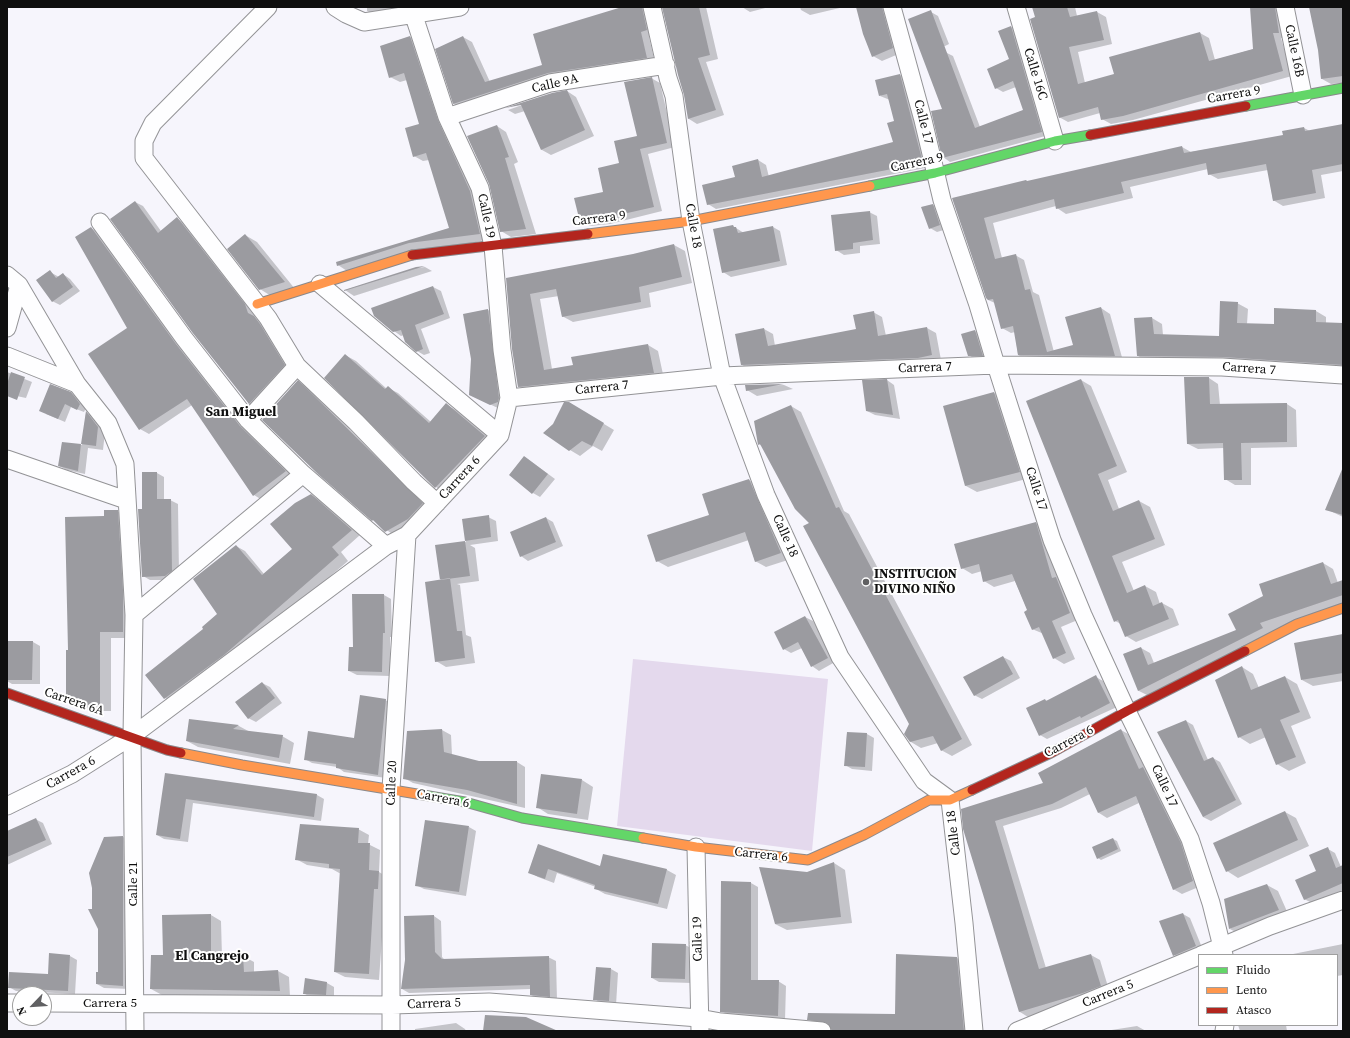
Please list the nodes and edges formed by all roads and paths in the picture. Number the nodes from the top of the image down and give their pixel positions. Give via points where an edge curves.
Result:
1 (268, 7) edge
2 (335, 7) edge
3 (460, 7) edge
4 (652, 7) edge
5 (892, 7) edge
6 (1016, 7) edge
7 (1285, 7) edge
8 (413, 11) edge
9 (666, 65) junction
10 (1343, 88) edge
11 (1303, 95) junction
12 (447, 117) junction
13 (1055, 141) junction
14 (935, 173) junction
15 (691, 221) junction
16 (100, 222) dead end
17 (493, 246) junction
18 (13, 280) edge
19 (320, 284) junction
20 (257, 304) junction
21 (7, 328) edge
22 (7, 356) edge
23 (996, 365) junction
24 (297, 366) junction
25 (1343, 375) edge
26 (722, 376) junction
27 (77, 384) junction
28 (509, 398) junction
29 (248, 420) junction
30 (500, 435) junction
31 (7, 459) edge
32 (303, 474) junction
33 (126, 500) junction
34 (437, 503) junction
35 (407, 535) junction
36 (386, 546) junction
37 (1343, 608) edge
38 (134, 615) junction
39 (7, 693) edge
40 (1127, 711) junction
41 (132, 736) junction
42 (391, 789) junction
43 (950, 800) junction
44 (7, 806) edge
45 (696, 847) junction
46 (1343, 900) edge
47 (1224, 951) edge
48 (1210, 954) edge
49 (1198, 957) edge
50 (52, 1003) edge
51 (135, 1004) junction
52 (392, 1005) junction
53 (699, 1025) edge
54 (134, 1031) edge
55 (391, 1031) edge
56 (822, 1031) edge
57 (974, 1031) edge
58 (1017, 1031) edge

1 - 20 street via 153,123 144,141 144,158
2 - 8 street via 364,22
3 - 8 street
4 - 9 street, Calle 18
5 - 14 street, Calle 17
6 - 13 street, Calle 16C
7 - 11 street, Calle 16B
8 - 12 street, Calle 19
9 - 12 street, Calle 9A via 550,83
9 - 15 street, Calle 18 via 674,96
10 - 11 street, Carrera 9
11 - 13 street, Carrera 9
12 - 17 street, Calle 19 via 480,188
13 - 14 street, Carrera 9
14 - 15 street, Carrera 9
14 - 23 street, Calle 17
15 - 17 street, Carrera 9
15 - 26 street, Calle 18
16 - 29 street via 184,338
17 - 19 street, Carrera 9 via 413,255
17 - 28 street, Calle 19
18 - 21 street
18 - 27 street, Calle 21
19 - 20 street, Carrera 9
19 - 30 street
20 - 24 street
22 - 27 street
23 - 25 street, Carrera 7 via 1222,366
23 - 26 street, Carrera 7
23 - 40 street, Calle 17 via 1052,540
24 - 29 street
24 - 34 street
26 - 28 street, Carrera 7
26 - 43 street, Calle 18 via 766,495 840,657 924,781
27 - 33 street, Calle 21 via 108,423 125,464
28 - 30 street, Calle 19
29 - 32 street
30 - 34 street, Carrera 6
31 - 33 street
32 - 36 street
32 - 38 street
33 - 38 street, Calle 21
34 - 35 street, Carrera 6
35 - 36 street, Carrera 6
35 - 42 street, Calle 20
36 - 41 street, Carrera 6
37 - 40 street, Carrera 6 via 1297,624
38 - 41 street, Calle 21
39 - 41 street, Carrera 6A
40 - 43 street, Carrera 6 via 1051,753
40 - 47 street, Calle 17 via 1190,839
41 - 42 street, Carrera 6 via 167,750
41 - 44 street, Carrera 6 via 72,774
41 - 51 street, Calle 21
42 - 45 street, Carrera 6 via 465,802 522,818
42 - 52 street, Calle 20
43 - 45 street, Carrera 6 via 929,800 864,835 808,860
43 - 57 street, Calle 18
45 - 53 street, Calle 19
46 - 47 street, Carrera 5 via 1270,926
47 - 48 street, Carrera 5
49 - 58 street, Carrera 5
50 - 51 street, Carrera 5
51 - 52 street, Carrera 5
51 - 54 street, Calle 21
52 - 53 street, Carrera 5 via 489,1002
52 - 55 street, Calle 20
53 - 56 street, Carrera 5 via 721,1022

